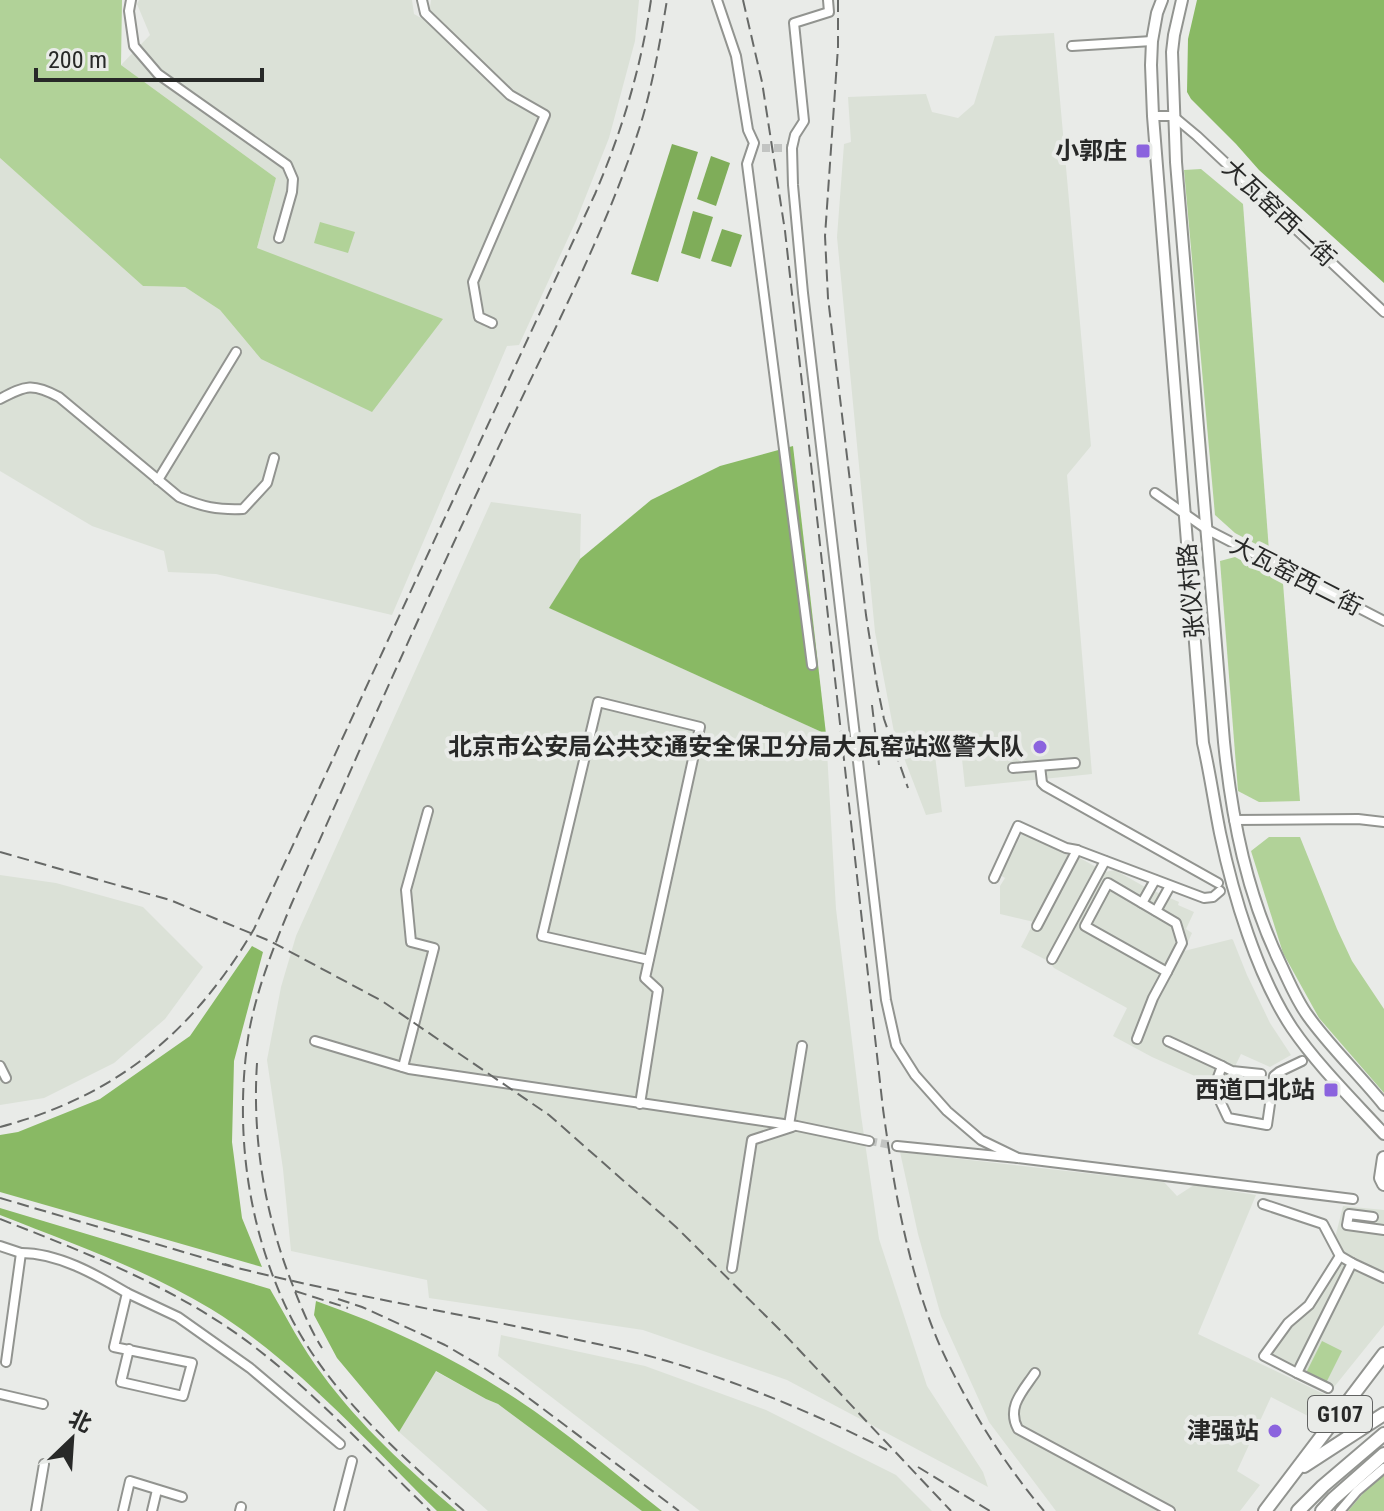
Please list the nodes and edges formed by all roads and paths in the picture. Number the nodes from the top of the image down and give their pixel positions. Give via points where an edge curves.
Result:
1 (131, 0) edge
2 (422, 0) edge
3 (717, 0) edge
4 (828, 0) edge
5 (1162, 0) edge
6 (1182, 0) edge
7 (1152, 41) junction
8 (1072, 46) dead end
9 (1153, 116) junction
10 (1173, 116) junction
11 (279, 238) dead end
12 (1384, 312) edge
13 (492, 323) dead end
14 (236, 352) dead end
15 (0, 399) edge
16 (274, 458) dead end
17 (158, 480) junction
18 (1155, 493) dead end
19 (1184, 512) junction
20 (1208, 530) junction
21 (1384, 621) edge
22 (812, 665) dead end
23 (1075, 763) dead end
24 (1040, 766) junction
25 (1013, 768) dead end
26 (428, 811) dead end
27 (1234, 820) junction
28 (1384, 822) edge
29 (1077, 850) junction
30 (1105, 861) junction
31 (994, 878) dead end
32 (1155, 880) junction
33 (1170, 886) junction
34 (1142, 903) junction
35 (1156, 911) junction
36 (1037, 926) dead end
37 (1052, 959) dead end
38 (649, 960) junction
39 (1167, 972) junction
40 (1137, 1039) dead end
41 (315, 1041) dead end
42 (1168, 1041) dead end
43 (802, 1046) dead end
44 (1302, 1061) dead end
45 (0, 1066) edge
46 (1222, 1066) junction
47 (403, 1067) junction
48 (1261, 1074) dead end
49 (6, 1078) dead end
50 (640, 1104) junction
51 (1384, 1105) edge
52 (793, 1125) junction
53 (1384, 1134) edge
54 (869, 1141) tunnel mouth
55 (897, 1146) tunnel mouth
56 (1018, 1158) junction
57 (1384, 1158) edge
58 (1384, 1184) edge
59 (1353, 1199) dead end
60 (1263, 1204) dead end
61 (1373, 1217) dead end
62 (1384, 1230) edge
63 (0, 1246) edge
64 (21, 1253) junction
65 (1340, 1256) junction
66 (1352, 1263) junction
67 (732, 1268) dead end
68 (1384, 1278) edge
69 (127, 1293) junction
70 (129, 1349) junction
71 (1384, 1354) edge
72 (6, 1362) dead end
73 (1035, 1373) dead end
74 (1297, 1373) junction
75 (1328, 1388) dead end
76 (0, 1394) edge
77 (43, 1404) dead end
78 (1384, 1414) edge
79 (1384, 1434) edge
80 (340, 1444) dead end
81 (1384, 1454) edge
82 (352, 1461) dead end
83 (44, 1464) dead end
84 (1384, 1468) edge
85 (1294, 1472) junction
86 (157, 1490) junction
87 (182, 1497) dead end
88 (36, 1511) edge
89 (123, 1511) edge
90 (152, 1511) edge
91 (339, 1511) edge
92 (1170, 1511) edge
93 (1265, 1511) edge
94 (1298, 1511) edge
95 (1322, 1511) edge
96 (1340, 1511) edge

1 - 11 street via 134,46 158,74 287,165 292,192
2 - 13 street via 425,13 510,95 545,115 473,282 479,317
3 - 22 street via 736,56 748,130 758,145 747,164
4 - 56 street via 829,12 794,23 804,121 792,148 793,185 886,1000 896,1045 915,1075 981,1140
5 - 7 main road, 张仪村路
6 - 10 main road, 张仪村路 via 1172,52
7 - 8 street
7 - 9 main road, 张仪村路
9 - 10 street
9 - 19 main road, 张仪村路
10 - 12 street, 大瓦窑西一街
10 - 20 main road, 张仪村路
14 - 17 street
15 - 17 street via 29,386 42,388
16 - 17 street via 267,483 243,509 203,507
18 - 19 street, 大瓦窑西二街
19 - 20 street, 大瓦窑西二街
19 - 53 main road, 张仪村路 via 1203,743 1236,896 1276,1001 1291,1026
20 - 21 street, 大瓦窑西二街
20 - 27 main road, 张仪村路
23 - 24 street
24 - 25 street
24 - 33 street via 1045,786 1219,887 1213,897 1204,898
26 - 47 street via 406,890 411,942 434,948
27 - 28 street
27 - 51 main road, 张仪村路 via 1264,928 1293,990 1330,1045
29 - 30 street
29 - 31 street via 1018,826
29 - 36 street
30 - 32 street
30 - 37 street
32 - 33 street
32 - 34 street
33 - 35 street
34 - 35 street
34 - 39 street via 1108,883 1085,926
35 - 39 street via 1176,923 1182,943
38 - 38 street via 700,727 598,702 542,936
38 - 50 street via 645,978 658,990
39 - 40 street
41 - 47 street
42 - 46 street
43 - 52 street
44 - 46 street via 1274,1076 1267,1125 1228,1118 1214,1088
45 - 49 street
46 - 48 street
47 - 50 street
50 - 52 street
52 - 54 street
52 - 67 street via 752,1140
55 - 56 street
56 - 59 street
57 - 58 highway
60 - 65 street via 1323,1224
61 - 62 street via 1349,1214 1347,1225
63 - 64 street
64 - 69 street via 37,1253 94,1273
64 - 72 street
65 - 66 street
65 - 74 street via 1309,1305 1264,1356
66 - 68 street
66 - 74 street
69 - 70 street via 114,1347
69 - 80 street via 178,1317 250,1368
70 - 70 street via 192,1363 183,1396 121,1382
71 - 85 highway, G107
73 - 92 street via 1012,1410 1018,1429
74 - 75 street
76 - 77 street
78 - 85 highway
79 - 94 highway
81 - 95 highway
82 - 91 street
83 - 88 street
84 - 96 street
85 - 93 highway, G107
86 - 87 street
86 - 89 street via 130,1481
86 - 90 street

